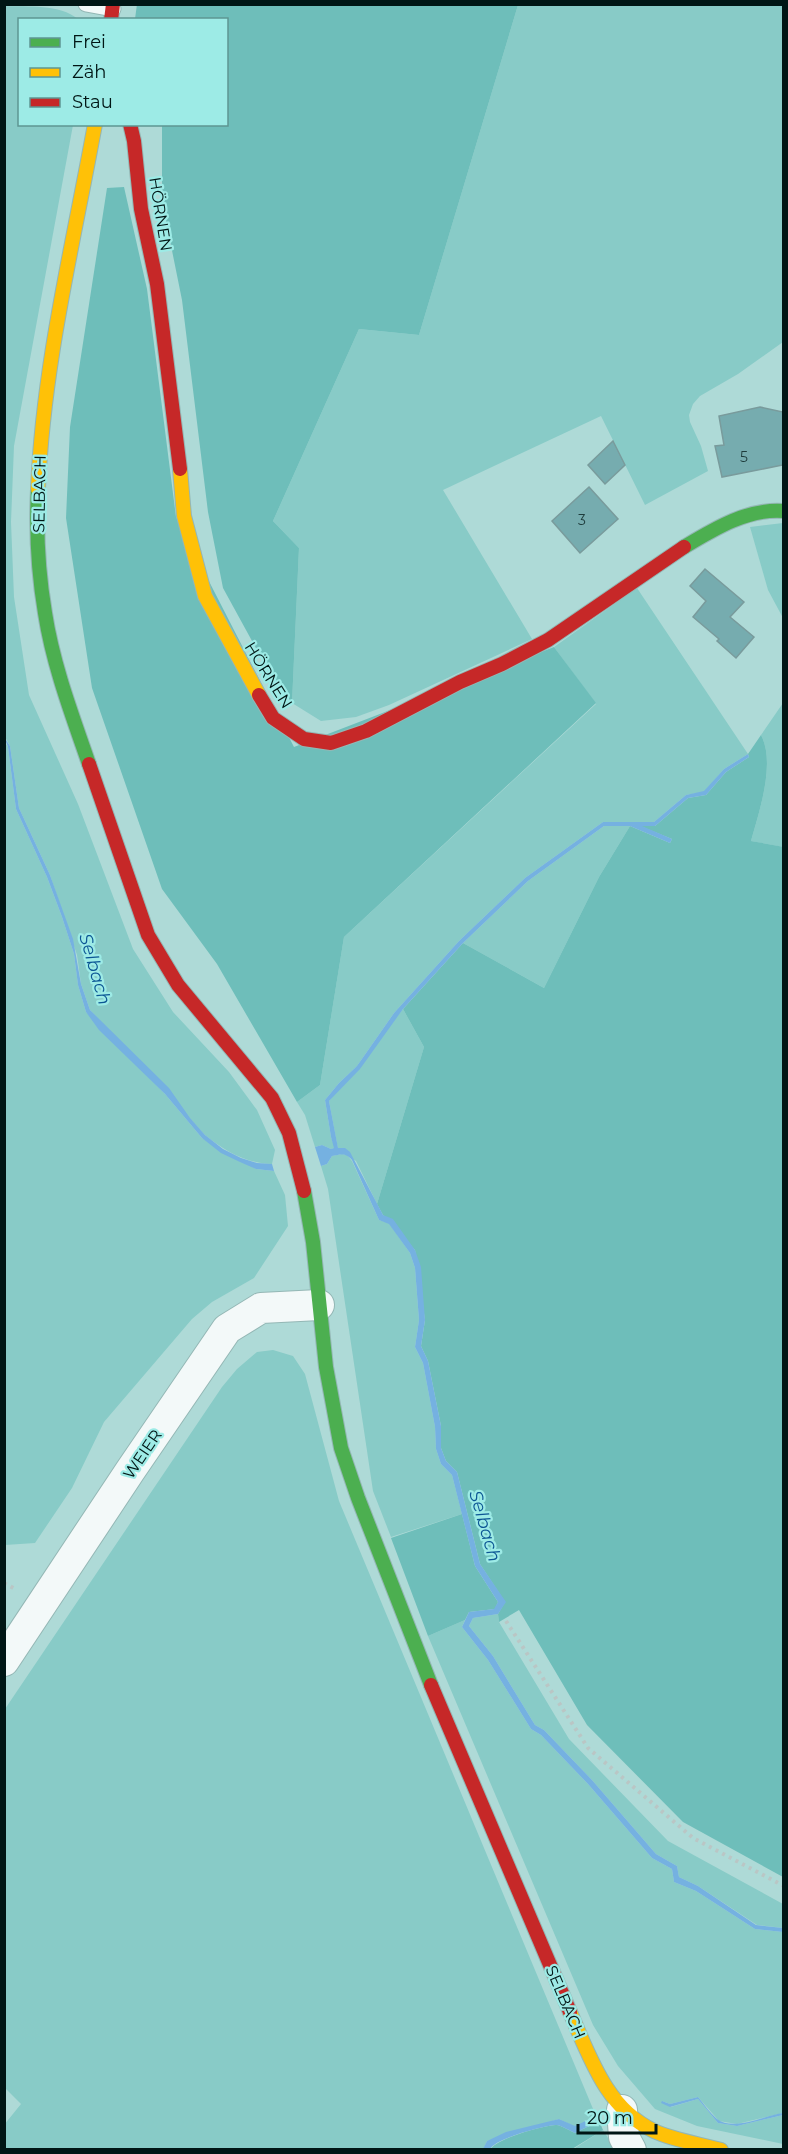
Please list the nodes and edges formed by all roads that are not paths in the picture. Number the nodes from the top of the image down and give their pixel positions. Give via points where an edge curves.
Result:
1 (86, 4) edge
2 (112, 11) edge
3 (95, 126) edge
4 (130, 126) edge
5 (783, 511) edge
6 (319, 1305) junction
7 (4, 1661) edge
8 (622, 2110) junction
9 (631, 2150) edge
10 (721, 2150) edge

1 - 2 lane
3 - 6 street, SELBACH via 40,441 37,515 45,614 66,697 148,934 178,985 272,1098 289,1133 304,1190
4 - 5 street, HÖRNEN via 141,209 157,284 184,516 205,596 273,718 304,739 331,743 366,731 548,640 670,555 714,530 770,510
6 - 7 street, WEIER via 261,1308 227,1329
6 - 8 street, SELBACH via 341,1448 358,1498 414,1645 557,1983 598,2077
8 - 9 street, SELBACH via 624,2137
8 - 10 street, SELBACH via 654,2131

